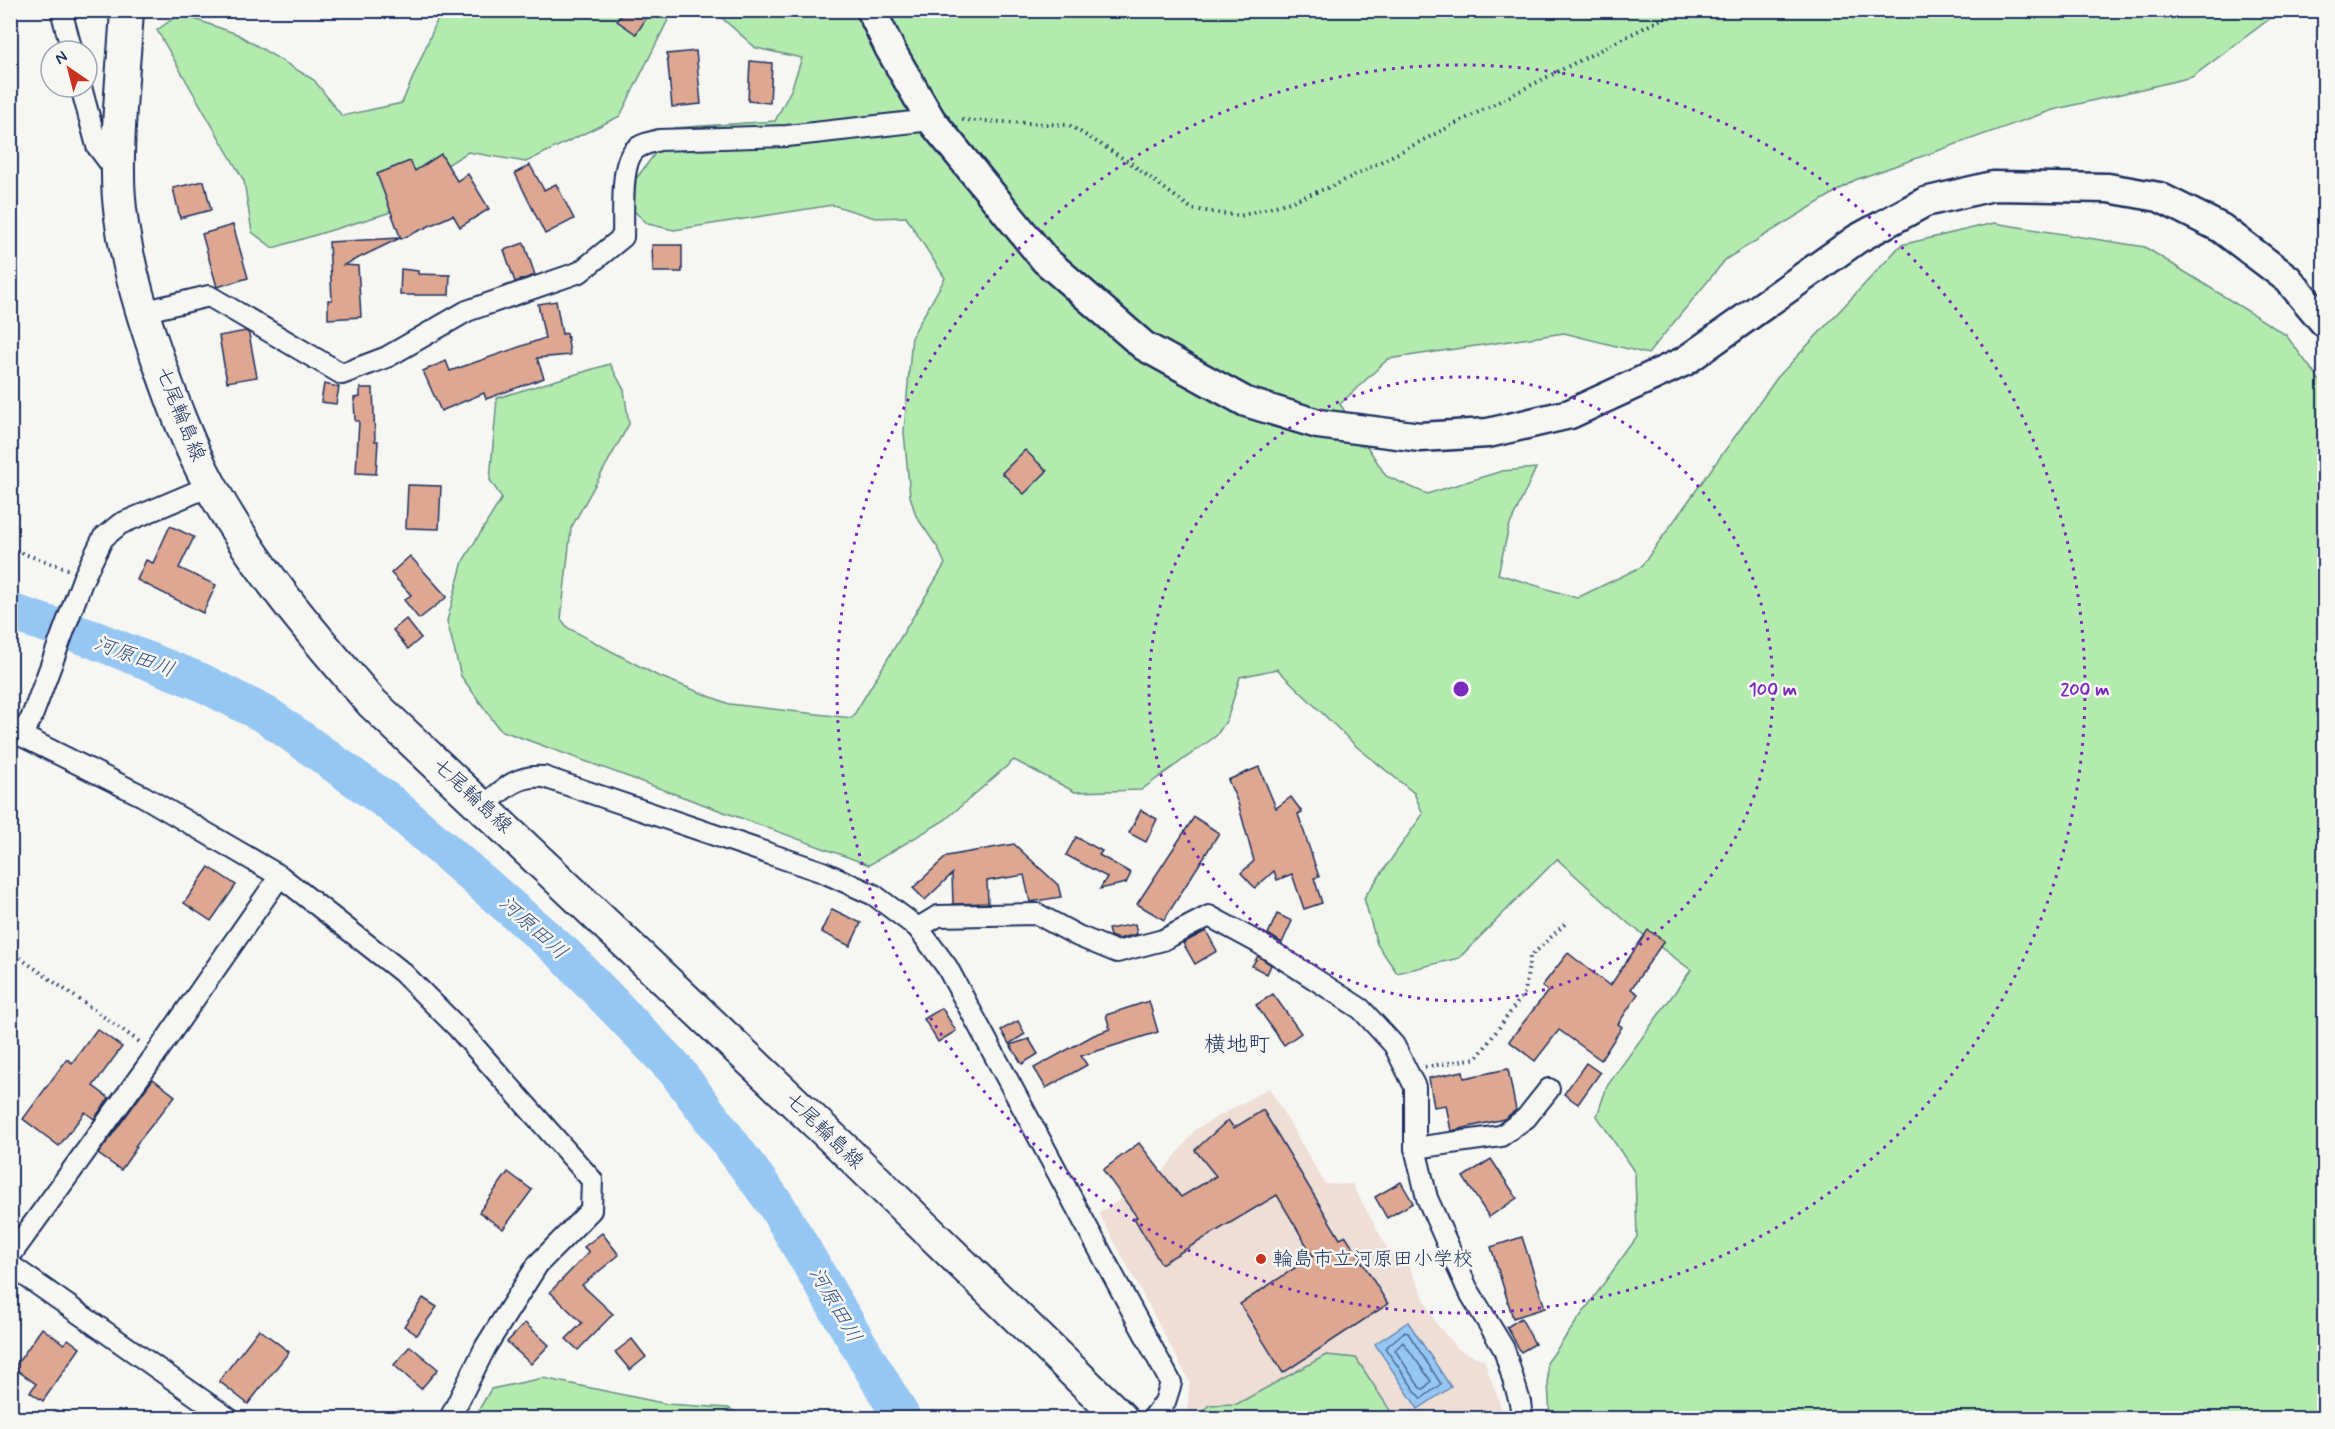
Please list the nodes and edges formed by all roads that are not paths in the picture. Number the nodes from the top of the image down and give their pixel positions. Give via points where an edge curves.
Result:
1 (61, 10) edge
2 (128, 10) edge
3 (871, 10) edge
4 (69, 39) edge
5 (84, 99) edge
6 (931, 120) junction
7 (118, 174) junction
8 (142, 312) junction
9 (2325, 322) edge
10 (210, 486) junction
11 (21, 728) edge
12 (483, 807) junction
13 (280, 876) junction
14 (918, 928) junction
15 (1550, 1089) dead end
16 (1415, 1148) junction
17 (10, 1256) edge
18 (10, 1265) edge
19 (228, 1419) edge
20 (450, 1419) edge
21 (1120, 1419) edge
22 (1153, 1419) edge
23 (1522, 1419) edge

1 - 4 street
2 - 7 main road, 七尾輪島線
3 - 6 street
5 - 7 street via 97,146
6 - 8 street via 787,136 659,140 641,146 627,164 623,237 580,272 467,311 387,357 342,374 209,296
6 - 9 street via 1045,260 1144,346 1246,402 1318,424 1420,437 1488,433 1570,414 1685,362 1857,239 1925,202 1993,186 2108,188 2159,197 2229,235 2288,279
7 - 8 main road, 七尾輪島線 via 129,260
8 - 10 main road, 七尾輪島線 via 175,411
10 - 11 street via 120,524 103,538
10 - 12 main road, 七尾輪島線 via 273,583 311,632 372,703
11 - 13 street
12 - 14 street via 509,783 531,776 544,777 823,872 874,895
12 - 21 main road, 七尾輪島線 via 845,1150
13 - 17 street
13 - 20 street via 402,972 457,1027 592,1180 591,1210 538,1264 486,1346
14 - 16 street via 938,916 1037,914 1117,952 1163,940 1209,916 1259,943 1361,1009 1394,1045 1414,1087
14 - 22 street via 947,967 1171,1383
15 - 16 street via 1526,1118 1501,1136
16 - 23 street via 1427,1198 1444,1241 1504,1349
18 - 19 street

